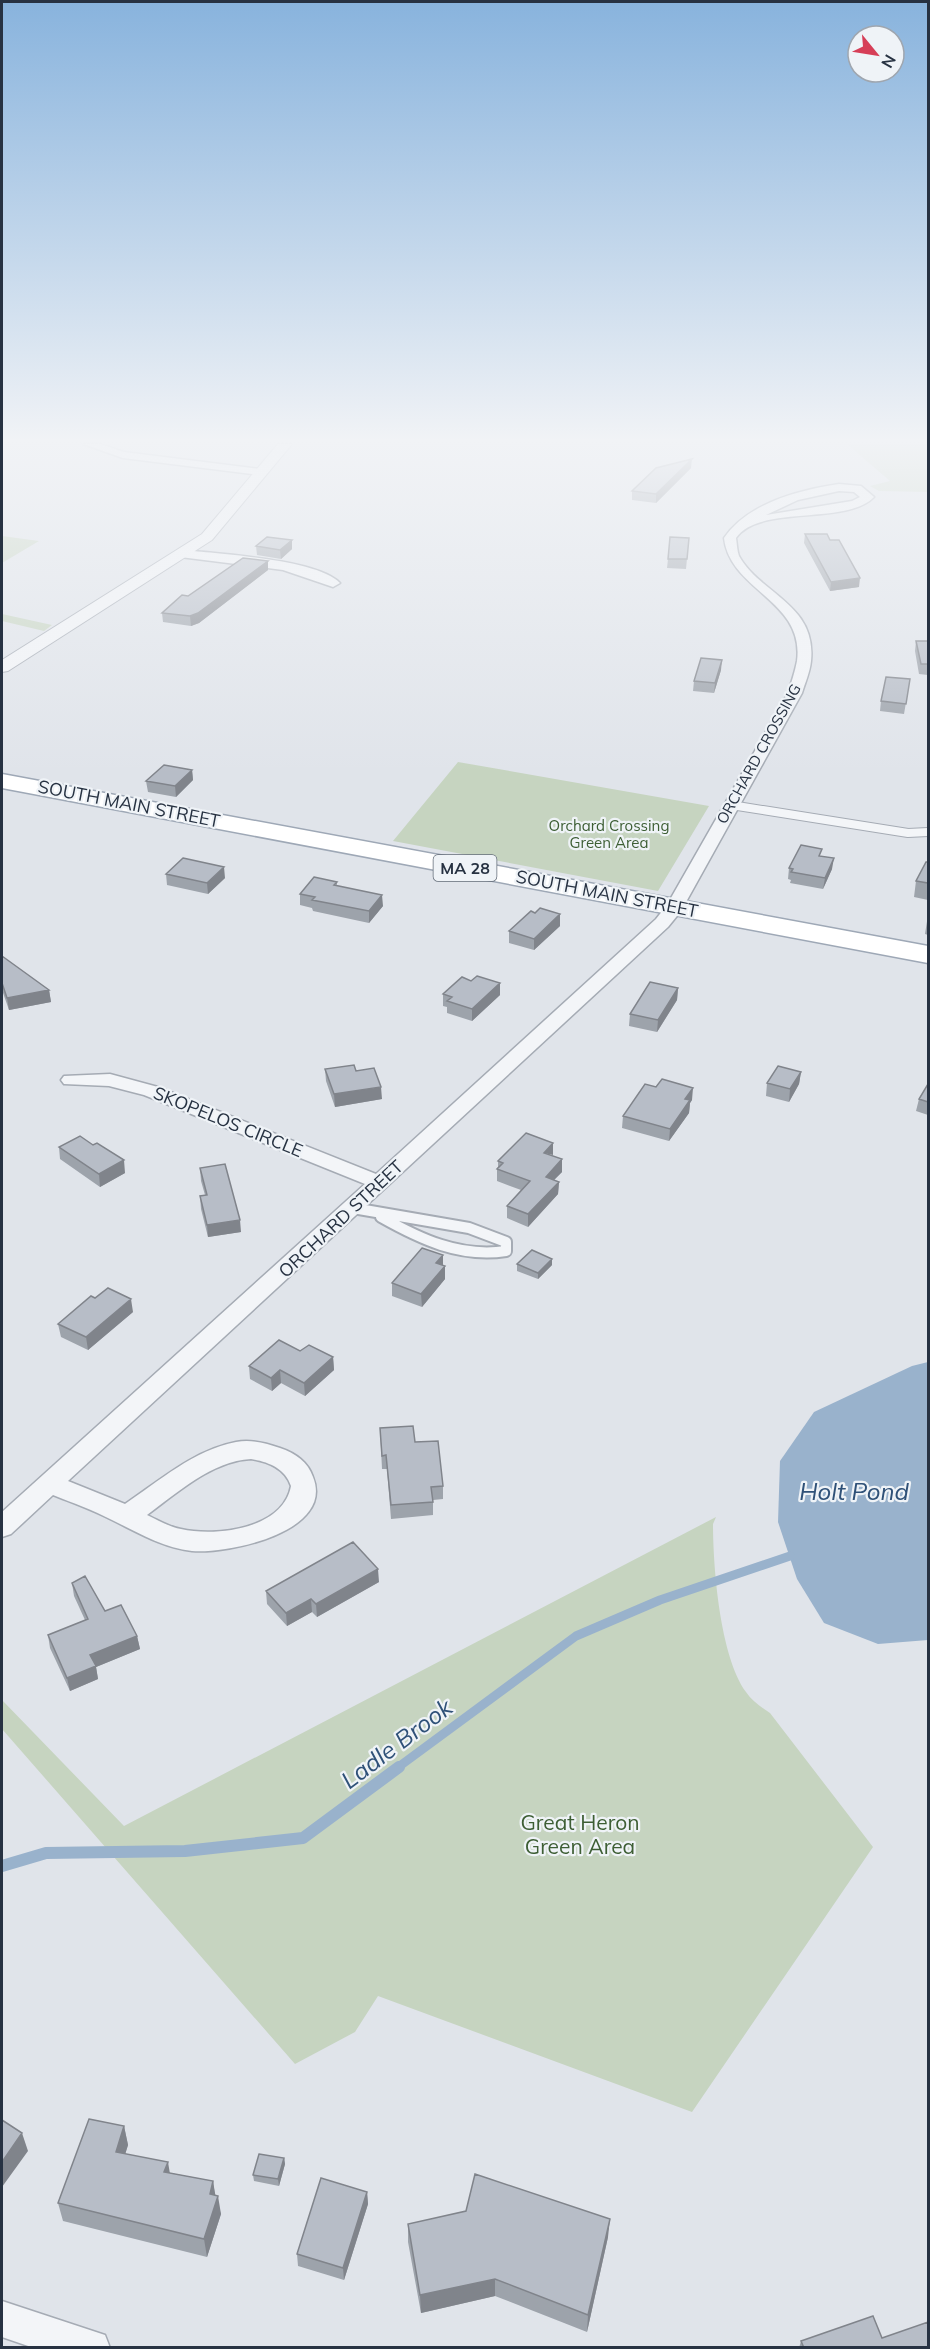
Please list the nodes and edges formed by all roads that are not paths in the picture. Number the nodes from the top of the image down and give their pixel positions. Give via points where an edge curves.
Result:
1 (184, 554) joint
2 (733, 554) edge
3 (333, 583) dead end
4 (2, 667) edge
5 (2, 781) edge
6 (730, 805) junction
7 (928, 832) edge
8 (675, 907) junction
9 (928, 955) edge
10 (71, 1080) dead end
11 (380, 1183) junction
12 (353, 1208) junction
13 (381, 1217) junction
14 (49, 1484) junction
15 (127, 1515) junction
16 (2, 1527) edge
17 (2, 2319) edge
18 (92, 2348) edge

1 - 3 street via 303,571
1 - 4 street
2 - 6 street, ORCHARD CROSSING via 784,605 803,635 806,654 795,693
5 - 8 main road, SOUTH MAIN STREET / MA 28
6 - 7 lane via 908,833
6 - 8 street, ORCHARD CROSSING
8 - 9 main road, SOUTH MAIN STREET / MA 28
8 - 11 street, ORCHARD STREET via 654,931
10 - 11 street, SKOPELOS CIRCLE via 110,1080 151,1091
11 - 12 street, ORCHARD STREET
12 - 13 lane
12 - 14 street, ORCHARD STREET
13 - 13 lane via 489,1233 506,1242 506,1251 490,1255 465,1252 404,1231
14 - 15 street
14 - 16 street, ORCHARD STREET
15 - 15 street via 177,1538 232,1538 279,1523 292,1513 303,1485 299,1472 273,1453 237,1451 203,1466
17 - 18 street

